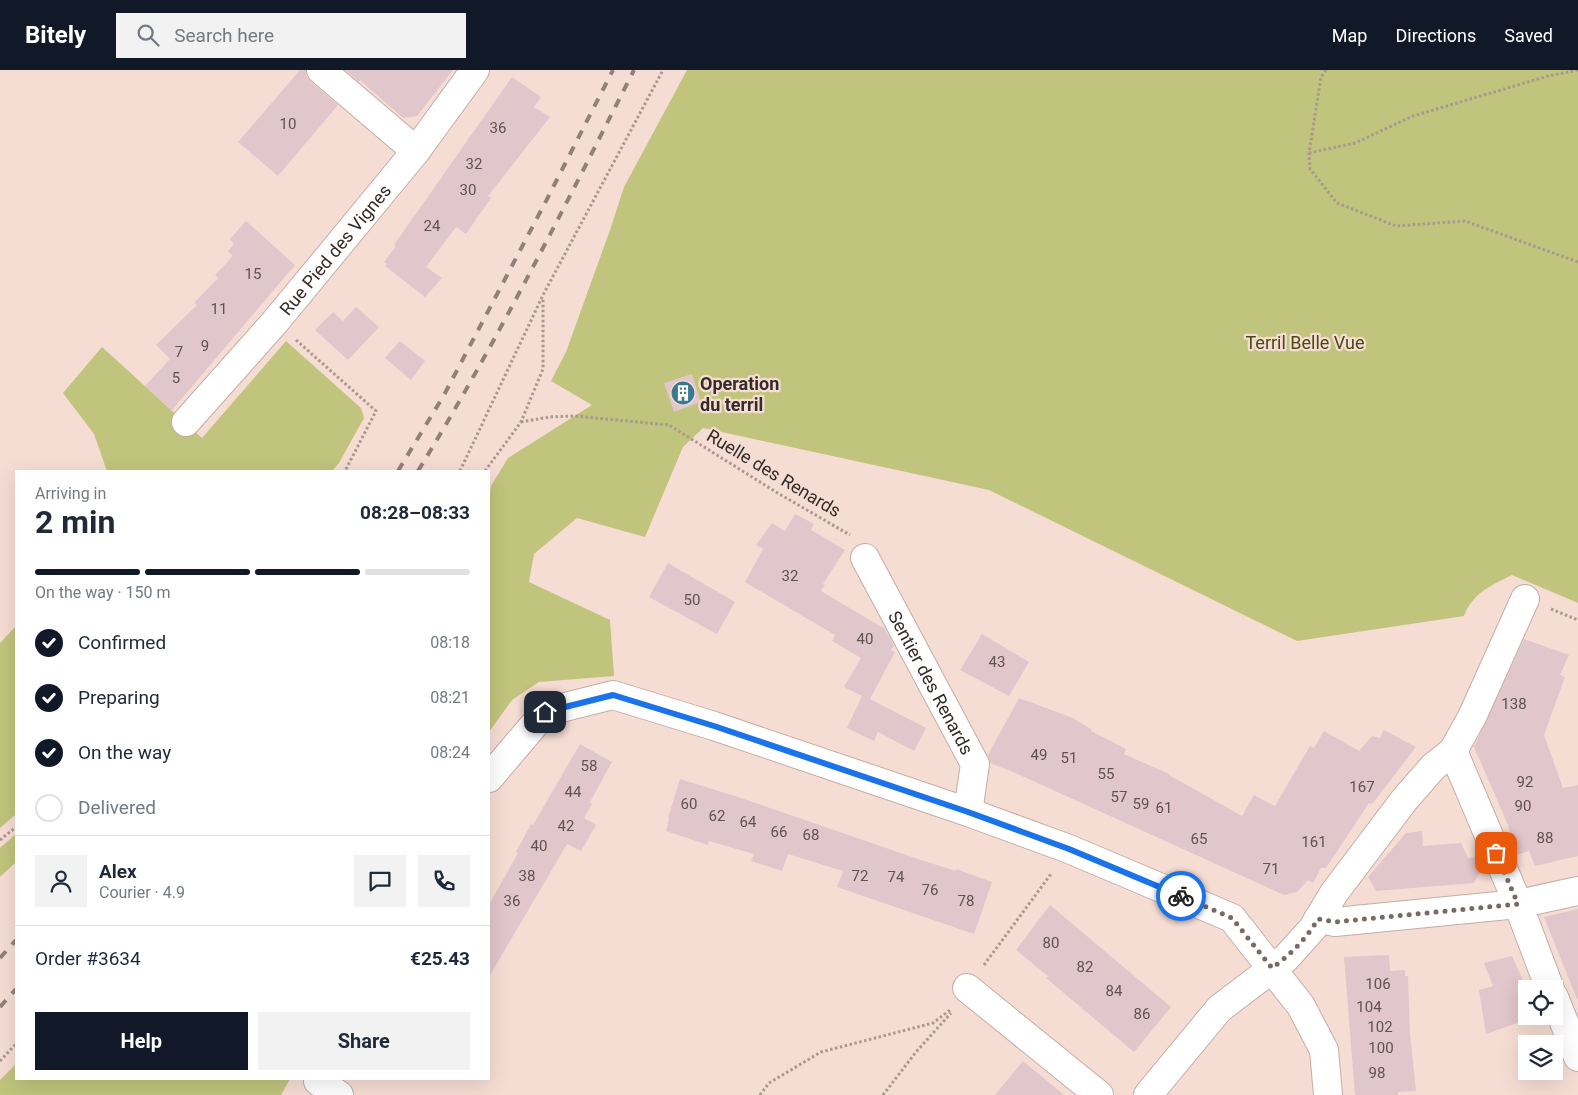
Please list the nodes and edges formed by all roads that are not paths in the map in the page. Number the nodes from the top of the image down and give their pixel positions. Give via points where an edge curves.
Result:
1 (322, 70) edge
2 (475, 70) edge
3 (416, 151) junction
4 (186, 422) dead end
5 (865, 558) road end
6 (1525, 599) dead end
7 (1453, 751) junction
8 (490, 777) edge
9 (968, 812) junction
10 (1578, 891) edge
11 (1518, 904) junction
12 (1318, 919) junction
13 (1272, 968) junction
14 (1547, 980) edge
15 (967, 988) road end
16 (1563, 1019) edge
17 (1578, 1056) edge
18 (1099, 1095) edge
19 (1148, 1095) edge
20 (1328, 1095) edge

1 - 3 street
2 - 3 street, Rue Pied des Vignes
3 - 4 street, Rue Pied des Vignes via 275,322
5 - 9 street, Sentier des Renards via 975,764
6 - 7 street via 1472,717
7 - 11 street
7 - 12 street via 1433,767 1405,799
8 - 9 street via 545,712 613,695
9 - 13 street via 1069,849 1232,918
10 - 11 street
11 - 12 street via 1335,922
11 - 14 street
12 - 13 street via 1286,958
13 - 19 street via 1218,1009
13 - 20 street via 1301,1006 1324,1050
15 - 18 street
16 - 17 street

